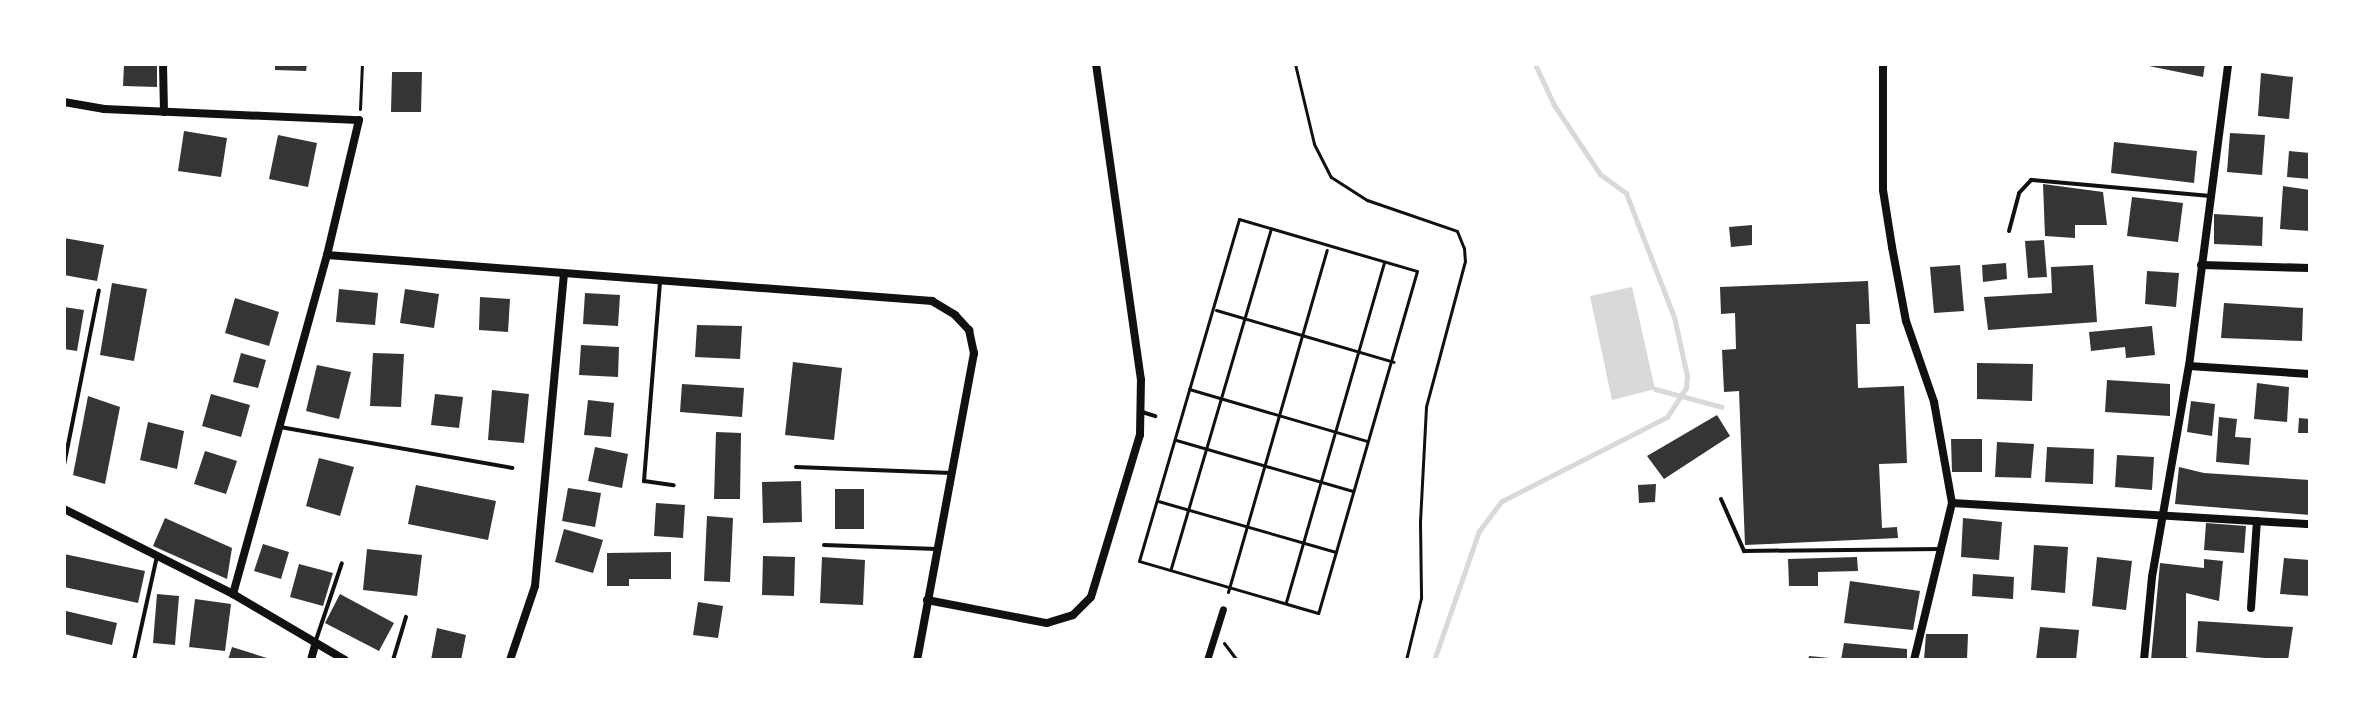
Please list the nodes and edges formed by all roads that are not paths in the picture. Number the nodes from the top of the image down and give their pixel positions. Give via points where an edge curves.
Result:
1 (163, 64) edge
2 (1096, 64) edge
3 (1883, 64) edge
4 (2228, 64) edge
5 (64, 102) edge
6 (164, 112) junction
7 (2210, 196) junction
8 (2009, 231) dead end
9 (327, 255) junction
10 (2201, 265) junction
11 (2310, 268) edge
12 (564, 275) junction
13 (660, 282) junction
14 (99, 290) dead end
15 (2189, 366) junction
16 (2310, 374) edge
17 (1140, 412) junction
18 (1155, 416) dead end
19 (280, 427) junction
20 (64, 465) edge
21 (796, 467) dead end
22 (512, 468) dead end
23 (951, 473) junction
24 (674, 485) dead end
25 (1721, 499) dead end
26 (1952, 503) junction
27 (64, 509) edge
28 (2166, 515) junction
29 (2257, 521) junction
30 (2310, 524) edge
31 (824, 545) dead end
32 (937, 549) junction
33 (1940, 549) junction
34 (157, 556) junction
35 (342, 563) dead end
36 (233, 594) junction
37 (927, 600) junction
38 (2251, 608) dead end
39 (1223, 609) dead end
40 (406, 617) dead end
41 (315, 645) junction
42 (134, 660) edge
43 (311, 660) edge
44 (345, 660) edge
45 (393, 660) edge
46 (510, 660) edge
47 (917, 660) edge
48 (1207, 660) edge
49 (1914, 660) edge
50 (2144, 660) edge

1 - 6 street
2 - 17 street via 1141,380
3 - 26 street via 1883,190 1906,321 1934,402
4 - 7 street
5 - 6 street
6 - 9 street via 359,120
7 - 8 lane via 2031,180 2019,193
7 - 10 street
9 - 12 street
9 - 19 street
10 - 11 street
10 - 15 street
12 - 13 street
12 - 46 street via 535,586
13 - 23 street via 932,301 955,315 969,330 974,353
13 - 24 lane via 644,481
14 - 20 lane
15 - 16 street
15 - 28 street
17 - 18 lane
17 - 37 street via 1140,435 1084,606 1047,623
19 - 22 lane
19 - 36 street
21 - 23 lane
23 - 32 street
25 - 33 lane via 1744,551
26 - 28 street
26 - 33 street
27 - 34 street
28 - 29 street
28 - 50 street via 2152,577
29 - 30 street
29 - 38 street
31 - 32 lane
32 - 37 street
33 - 49 street
34 - 36 street
34 - 42 lane
35 - 41 lane
36 - 41 street
37 - 47 street
39 - 48 street
40 - 45 lane
41 - 43 street
41 - 44 street

